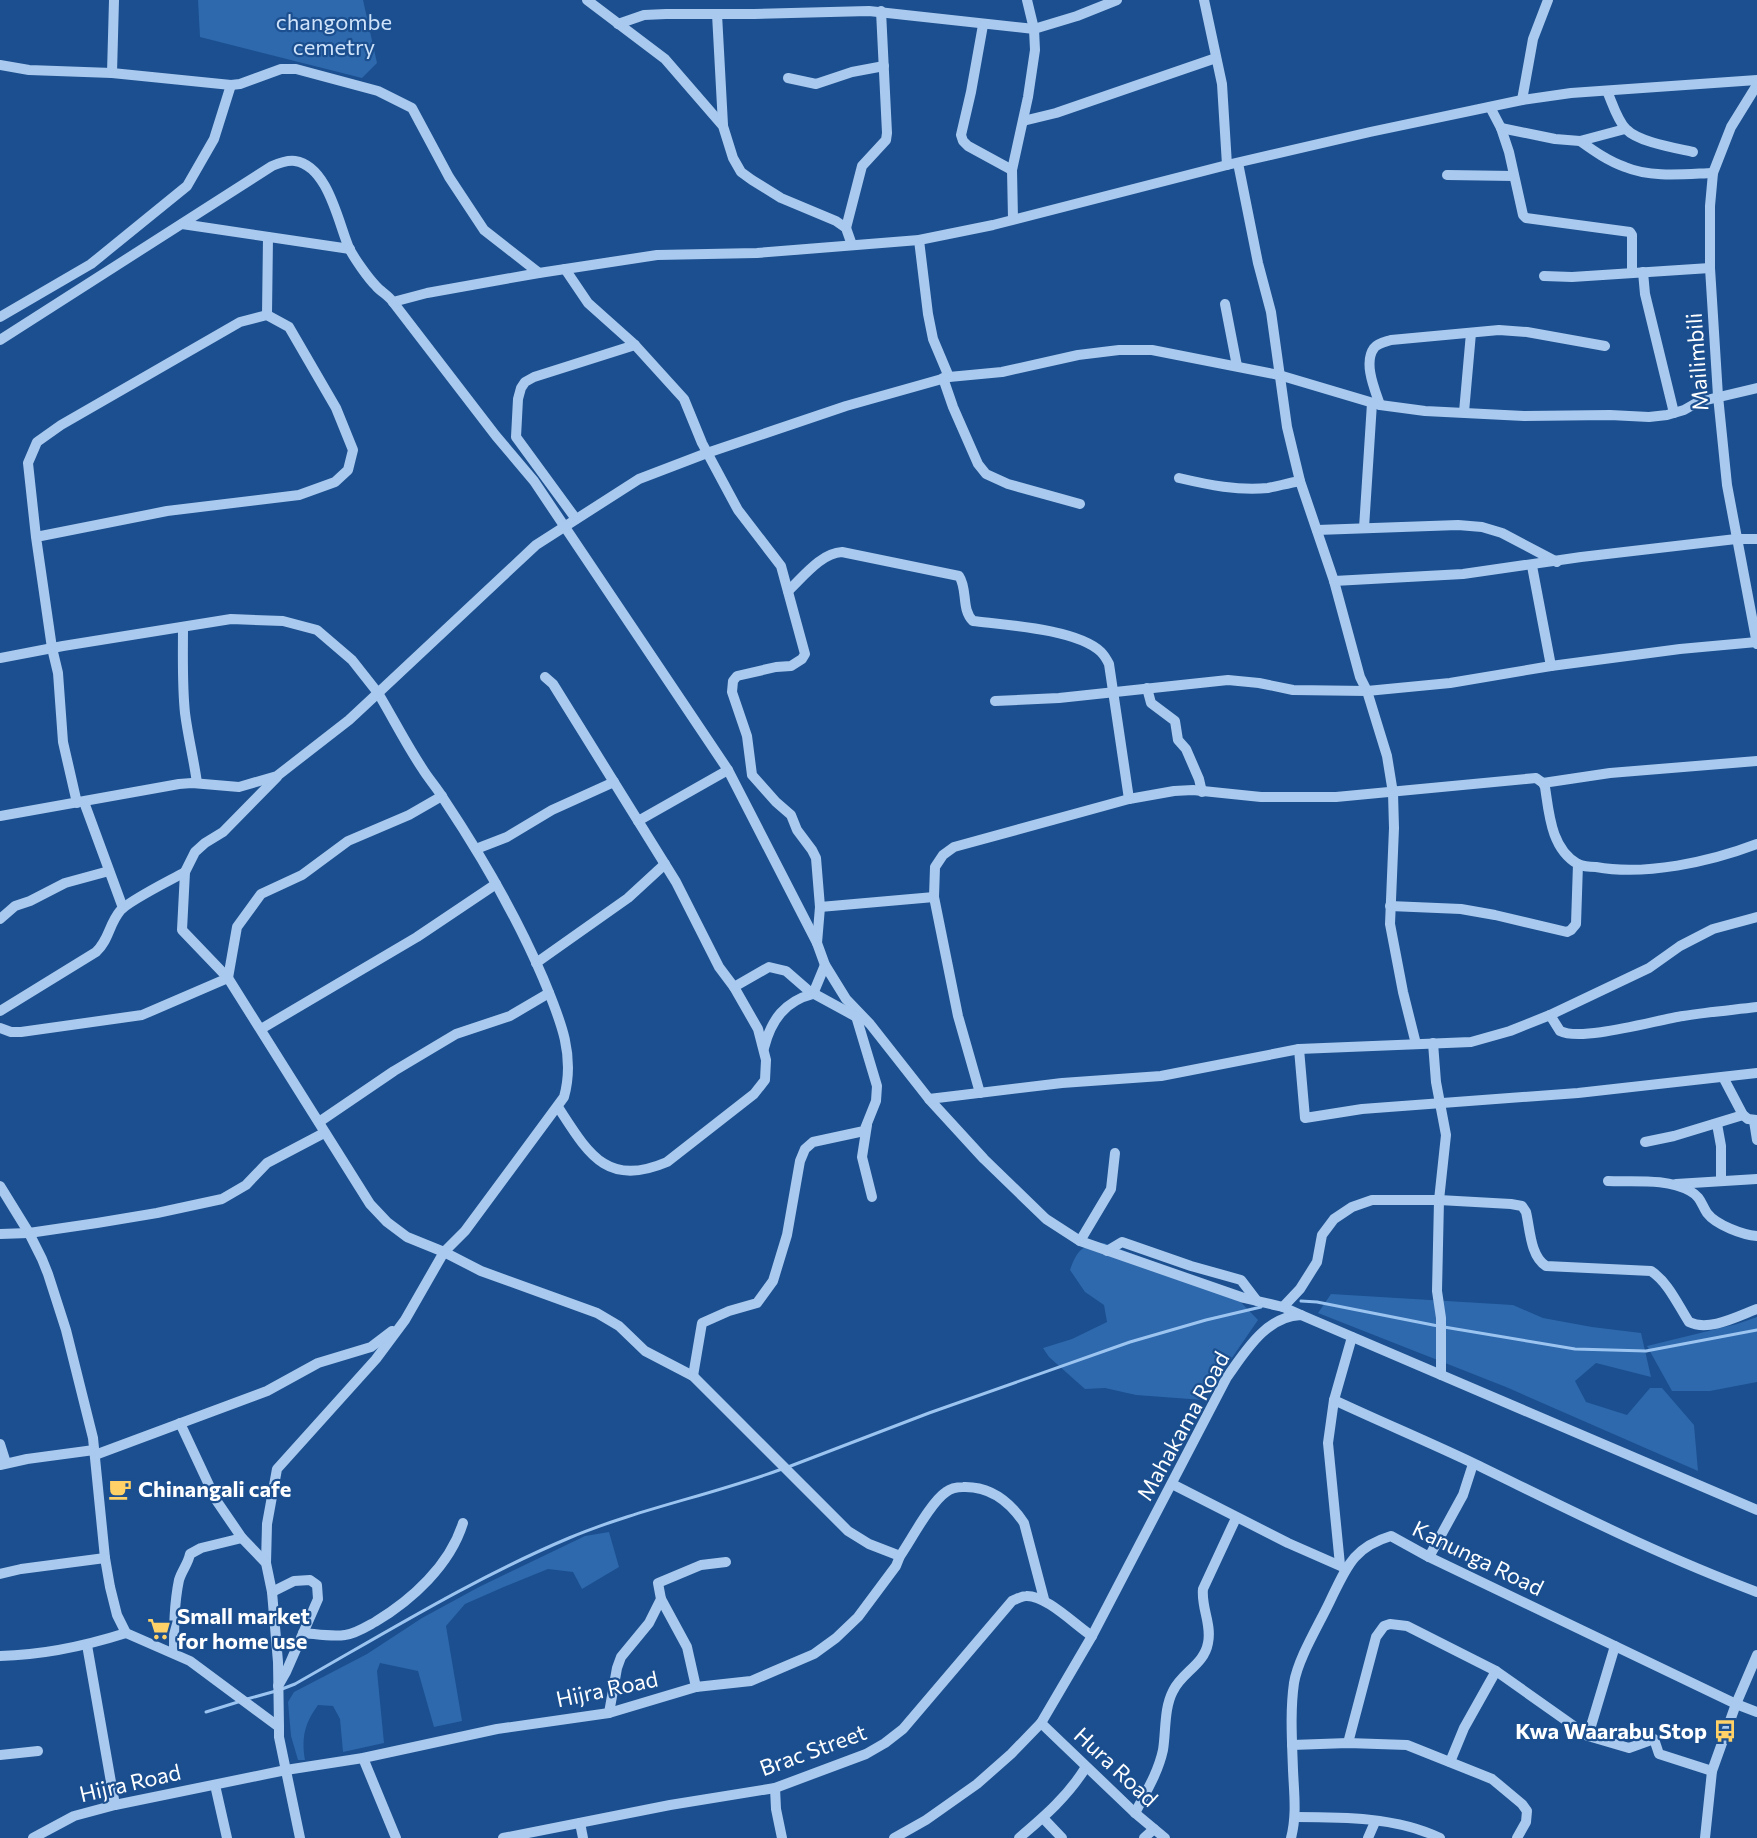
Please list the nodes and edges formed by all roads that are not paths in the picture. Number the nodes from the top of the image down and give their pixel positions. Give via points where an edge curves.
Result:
1 (114, 0) edge
2 (587, 0) edge
3 (1027, 0) edge
4 (1117, 0) edge
5 (1204, 0) edge
6 (1548, 0) edge
7 (868, 5) edge
8 (881, 11) junction
9 (717, 14) junction
10 (618, 24) junction
11 (983, 25) junction
12 (1034, 29) junction
13 (1216, 58) junction
14 (0, 65) edge
15 (884, 66) junction
16 (112, 72) junction
17 (788, 78) dead end
18 (1757, 80) edge
19 (231, 85) junction
20 (1757, 85) edge
21 (1607, 91) junction
22 (1522, 100) junction
23 (1490, 107) junction
24 (1023, 121) junction
25 (723, 126) junction
26 (1501, 128) junction
27 (1625, 129) junction
28 (1580, 141) junction
29 (1693, 152) dead end
30 (1233, 164) junction
31 (1012, 170) junction
32 (1713, 173) junction
33 (1447, 175) dead end
34 (1514, 176) junction
35 (1013, 219) junction
36 (182, 224) junction
37 (846, 228) junction
38 (268, 237) junction
39 (919, 240) junction
40 (852, 245) junction
41 (350, 249) junction
42 (1710, 268) junction
43 (565, 269) junction
44 (1638, 272) junction
45 (539, 273) junction
46 (1544, 276) dead end
47 (393, 302) junction
48 (1225, 304) dead end
49 (267, 315) junction
50 (0, 317) edge
51 (0, 323) edge
52 (1471, 333) junction
53 (4, 338) edge
54 (635, 345) junction
55 (1605, 346) dead end
56 (1237, 366) junction
57 (1279, 375) junction
58 (946, 377) junction
59 (1757, 388) edge
60 (1718, 396) junction
61 (1376, 404) junction
62 (1464, 412) junction
63 (1674, 413) junction
64 (707, 453) junction
65 (1179, 478) dead end
66 (1300, 480) junction
67 (1080, 504) dead end
68 (576, 519) junction
69 (565, 525) junction
70 (1364, 528) junction
71 (1317, 530) junction
72 (36, 537) junction
73 (1736, 539) junction
74 (1757, 539) edge
75 (1557, 562) junction
76 (1532, 566) junction
77 (1334, 581) junction
78 (788, 591) junction
79 (183, 627) junction
80 (1757, 643) edge
81 (52, 648) junction
82 (0, 658) edge
83 (1551, 666) junction
84 (545, 677) dead end
85 (1147, 688) junction
86 (1367, 691) junction
87 (1114, 692) junction
88 (378, 693) junction
89 (995, 701) dead end
90 (1757, 761) edge
91 (728, 770) junction
92 (277, 776) junction
93 (614, 782) junction
94 (197, 783) junction
95 (1543, 783) junction
96 (1202, 792) junction
97 (1393, 793) junction
98 (442, 796) junction
99 (1129, 799) junction
100 (81, 802) junction
101 (0, 816) edge
102 (638, 821) junction
103 (1757, 844) edge
104 (476, 849) junction
105 (665, 864) junction
106 (1578, 864) junction
107 (109, 871) junction
108 (185, 872) junction
109 (496, 884) junction
110 (934, 897) junction
111 (1390, 906) junction
112 (820, 907) junction
113 (123, 908) junction
114 (1757, 917) edge
115 (0, 919) edge
116 (817, 943) junction
117 (536, 963) junction
118 (825, 965) junction
119 (228, 978) junction
120 (734, 987) junction
121 (549, 993) junction
122 (813, 994) junction
123 (1757, 1007) edge
124 (0, 1011) edge
125 (1550, 1015) junction
126 (856, 1016) junction
127 (870, 1024) junction
128 (0, 1028) edge
129 (261, 1029) junction
130 (1433, 1043) junction
131 (1416, 1044) junction
132 (1299, 1049) junction
133 (764, 1052) junction
134 (1757, 1073) edge
135 (1723, 1077) junction
136 (980, 1093) junction
137 (929, 1099) junction
138 (1440, 1104) junction
139 (558, 1107) junction
140 (1743, 1115) junction
141 (868, 1119) junction
142 (1755, 1120) edge
143 (319, 1122) junction
144 (1717, 1124) junction
145 (324, 1133) junction
146 (1757, 1140) edge
147 (1646, 1142) dead end
148 (1115, 1153) dead end
149 (1757, 1179) edge
150 (1608, 1181) dead end
151 (1720, 1182) junction
152 (1672, 1185) junction
153 (0, 1186) edge
154 (872, 1197) dead end
155 (1439, 1200) junction
156 (29, 1233) junction
157 (0, 1234) edge
158 (1757, 1236) edge
159 (1080, 1241) junction
160 (1107, 1251) junction
161 (444, 1252) junction
162 (1257, 1301) junction
163 (1283, 1307) junction
164 (1757, 1309) edge
165 (1301, 1315) junction
166 (405, 1320) junction
167 (1352, 1337) junction
168 (1441, 1375) junction
169 (693, 1376) junction
170 (1334, 1401) junction
171 (180, 1423) junction
172 (0, 1444) edge
173 (95, 1452) junction
174 (3, 1464) edge
175 (1473, 1464) junction
176 (1172, 1484) junction
177 (1757, 1510) edge
178 (1236, 1518) junction
179 (463, 1523) dead end
180 (242, 1538) junction
181 (900, 1556) junction
182 (1429, 1557) junction
183 (105, 1558) junction
184 (726, 1562) dead end
185 (266, 1563) junction
186 (1343, 1567) junction
187 (0, 1574) edge
188 (272, 1592) junction
189 (1757, 1592) edge
190 (661, 1599) junction
191 (1044, 1599) junction
192 (126, 1633) junction
193 (303, 1634) junction
194 (1092, 1636) junction
195 (87, 1645) junction
196 (1615, 1646) junction
197 (174, 1652) junction
198 (1757, 1654) edge
199 (0, 1656) edge
200 (1496, 1671) junction
201 (278, 1686) junction
202 (696, 1688) junction
203 (1736, 1704) junction
204 (1757, 1712) edge
205 (609, 1713) junction
206 (1041, 1723) junction
207 (279, 1726) junction
208 (1588, 1736) junction
209 (1348, 1743) junction
210 (1292, 1745) junction
211 (38, 1751) dead end
212 (0, 1755) edge
213 (363, 1758) junction
214 (1449, 1762) junction
215 (1086, 1767) junction
216 (286, 1770) junction
217 (1712, 1771) junction
218 (215, 1785) junction
219 (775, 1788) junction
220 (115, 1805) junction
221 (1134, 1813) junction
222 (1296, 1817) junction
223 (1042, 1818) junction
224 (1375, 1822) junction
225 (580, 1823) junction
226 (1154, 1829) junction
227 (33, 1838) edge
228 (227, 1838) edge
229 (300, 1838) edge
230 (396, 1838) edge
231 (503, 1838) edge
232 (583, 1838) edge
233 (782, 1838) edge
234 (894, 1838) edge
235 (1019, 1838) edge
236 (1062, 1838) edge
237 (1144, 1838) edge
238 (1165, 1838) edge
239 (1291, 1838) edge
240 (1368, 1838) edge
241 (1440, 1838) edge
242 (1517, 1838) edge
243 (1705, 1838) edge

1 - 16 street
2 - 10 street
3 - 12 street
4 - 12 street
5 - 13 street
6 - 22 street via 1533,39
7 - 8 street
7 - 9 street
8 - 11 street
8 - 15 street
9 - 10 street via 644,15
9 - 25 street
10 - 25 street via 665,58
11 - 12 street
11 - 31 street via 960,135 968,146
12 - 24 street via 1033,69
13 - 24 street
13 - 30 street
14 - 16 street via 29,70
15 - 17 street via 816,84
15 - 37 street via 886,140 862,166
16 - 19 street
18 - 21 street
19 - 45 street via 281,69 296,69 378,91 412,108 449,177 484,230
19 - 50 street via 214,139 187,186 91,264
20 - 32 street, Mailimbili via 1731,127
21 - 22 street
21 - 27 street
22 - 23 street
23 - 26 street
23 - 30 street
24 - 31 street
25 - 37 street via 736,165 752,180
26 - 28 street
26 - 34 street
27 - 28 street
27 - 29 street via 1636,136
28 - 32 street via 1627,168 1651,173
30 - 35 street
30 - 57 street via 1272,312
31 - 35 street
32 - 42 street, Mailimbili
33 - 34 street
34 - 44 street via 1526,218 1630,232
35 - 39 street
36 - 38 street
36 - 41 street via 272,166 294,161 318,173
36 - 53 street
37 - 40 street
38 - 41 street
38 - 49 street
39 - 40 street
39 - 58 street via 928,314
40 - 43 street via 757,253 657,255
41 - 47 street via 376,286
42 - 44 street
42 - 60 street, Mailimbili
43 - 45 street
43 - 54 street via 588,303
44 - 46 street
44 - 63 street
45 - 47 street
47 - 69 street
48 - 56 street
49 - 72 street via 240,322 37,442 28,463
49 - 72 street via 289,327 336,408 353,450 348,470 335,482 298,495 167,511
51 - 53 street
52 - 55 street via 1527,332
52 - 61 street via 1379,344 1371,356
52 - 62 street
54 - 64 street via 684,399
54 - 68 street via 534,377 521,388 516,437
56 - 57 street
56 - 58 street via 1152,350 1119,350 1002,372
57 - 61 street
57 - 66 street
58 - 64 street
58 - 67 street via 953,407 986,474
59 - 60 street
60 - 63 street
60 - 73 street, Mailimbili
61 - 62 street
61 - 70 street
62 - 63 street via 1649,417
64 - 68 street via 639,479
64 - 78 street via 738,510 781,566
65 - 66 street via 1240,489 1268,488
66 - 71 street
68 - 69 street
69 - 88 street via 536,544
69 - 91 street
70 - 71 street
70 - 75 street via 1482,527 1502,533
71 - 77 street
72 - 81 street
73 - 74 street
73 - 75 street
73 - 80 street, Mailimbili
75 - 76 street
76 - 77 street
76 - 83 street
77 - 86 street
78 - 87 street via 824,558 842,552 959,576 973,621 1046,630 1080,640 1104,654
78 - 112 street via 804,648 802,659 791,666 738,676 732,692 747,736 752,775 791,815 816,858
79 - 81 street
79 - 88 street via 231,620 282,621 316,630 352,660
79 - 94 street via 185,714
80 - 83 street
81 - 82 street
81 - 100 street via 58,673 63,742
83 - 86 street via 1450,683
84 - 93 street
85 - 86 street via 1228,680 1293,690
85 - 87 street
85 - 96 street via 1151,703 1175,721 1178,740 1186,749
86 - 97 street via 1387,756
87 - 89 street
87 - 99 street
88 - 92 street
88 - 98 street
90 - 95 street via 1610,773
91 - 102 street
91 - 116 street
92 - 94 street via 239,787
92 - 108 street via 223,831 200,848
93 - 102 street
93 - 104 street
94 - 100 street
95 - 97 street via 1536,778
95 - 106 street via 1556,839
96 - 97 street via 1289,798
96 - 99 street via 1174,791
97 - 111 street
98 - 104 street
98 - 119 street via 348,841 302,875 261,894 237,927
99 - 110 street via 954,847 935,867
100 - 101 street
100 - 107 street
102 - 105 street
103 - 106 street via 1644,870 1619,871
104 - 109 street
105 - 117 street via 628,898
105 - 120 street via 719,967
106 - 111 street via 1576,924 1567,932 1461,909
107 - 113 street
107 - 115 street via 65,884 15,906
108 - 113 street
108 - 119 street via 182,930
109 - 117 street
109 - 129 street via 417,937
110 - 112 street
110 - 136 street via 958,1016
111 - 131 street via 1390,924
112 - 116 street
113 - 124 street via 96,952
114 - 125 street via 1713,929 1649,968
116 - 118 street
117 - 121 street
118 - 122 street
118 - 127 street via 846,999
119 - 128 street via 142,1016 21,1032
119 - 129 street
120 - 122 street via 769,967 786,971
120 - 133 street via 758,1029
121 - 139 street via 567,1046 568,1082
121 - 143 street via 510,1016 456,1035
122 - 126 street
122 - 133 street via 797,998 782,1010 771,1025
123 - 125 street via 1574,1034 1560,1031
125 - 130 street via 1472,1042
126 - 127 street
126 - 141 street via 877,1086
127 - 137 street
129 - 143 street
130 - 131 street
130 - 138 street
131 - 132 street
132 - 136 street via 1161,1076
132 - 138 street via 1305,1118 1362,1109
133 - 139 street via 765,1080 754,1094 657,1167 624,1171 603,1163 581,1143
134 - 135 street
135 - 138 street
135 - 140 street
136 - 137 street
137 - 159 street via 1046,1220
138 - 155 street via 1446,1135
139 - 161 street via 465,1231
140 - 142 street
140 - 144 street
141 - 154 street via 862,1157
141 - 169 street via 864,1131 813,1142 805,1149 787,1235 772,1281 757,1303 702,1323
142 - 146 street
143 - 145 street
144 - 147 street
144 - 151 street
145 - 156 street via 267,1163 246,1185 222,1198 157,1213
145 - 161 street via 370,1204 387,1222 407,1237
148 - 159 street via 1111,1189
149 - 151 street
150 - 152 street
151 - 152 street
152 - 158 street via 1701,1199 1715,1220
153 - 156 street
155 - 163 street via 1372,1200 1334,1219 1322,1235 1317,1262
155 - 164 street via 1522,1206 1536,1255 1546,1266 1651,1271 1694,1324 1719,1323
155 - 168 street via 1437,1291 1442,1318
156 - 157 street
156 - 173 street via 48,1274 66,1330
159 - 160 street
160 - 162 street
160 - 162 street via 1122,1242 1241,1280
161 - 166 street
161 - 169 street via 481,1271 597,1313 619,1326 645,1351
162 - 163 street
163 - 165 street
165 - 167 street
165 - 176 street, Mahakama Road via 1275,1322 1242,1356 1227,1377
166 - 171 street via 371,1347 318,1363 267,1391
166 - 185 street via 376,1359 277,1469 267,1524
167 - 168 street
167 - 170 street
168 - 177 street
169 - 181 street via 848,1531
170 - 175 street
170 - 186 street via 1328,1443
171 - 173 street
171 - 180 street via 216,1500
172 - 174 street
173 - 174 street
173 - 183 street
175 - 182 street via 1463,1495
175 - 189 street via 1565,1509
176 - 178 street
176 - 194 street, Mahakama Road
178 - 186 street
178 - 221 street via 1203,1589 1201,1602 1210,1634 1207,1647 1171,1693 1159,1766
179 - 193 street via 448,1555 419,1589 393,1611 346,1635
180 - 185 street
180 - 197 street via 190,1554 176,1598
181 - 191 street, Hijra Road via 946,1491 974,1486 985,1489 1008,1503 1024,1523
181 - 202 street, Hijra Road via 858,1617 814,1654 751,1680
182 - 186 street, Kanunga Road via 1391,1536 1372,1541
182 - 196 street, Kanunga Road
183 - 187 street
183 - 192 street via 117,1615
184 - 190 street via 701,1565 658,1583
185 - 188 street
186 - 210 street, Kanunga Road via 1297,1672
188 - 193 street via 294,1581 310,1580 317,1586 318,1599
188 - 201 street
190 - 202 street via 687,1647
190 - 205 street via 649,1623 621,1657
191 - 194 street
191 - 219 street, Brac Street via 1029,1595 1012,1601 903,1729 885,1743
192 - 195 street
192 - 197 street
193 - 201 street
194 - 206 street, Mahakama Road
195 - 199 street
195 - 220 street
196 - 203 street, Kanunga Road
196 - 208 street
197 - 207 street
198 - 203 street
200 - 208 street
200 - 209 street via 1407,1626 1390,1624 1380,1630 1373,1646
200 - 214 street
201 - 207 street
202 - 205 street, Hijra Road
203 - 204 street, Kanunga Road
203 - 217 street
205 - 213 street, Hijra Road via 497,1729
206 - 215 street, Hura Road
206 - 234 street, Mahakama Road via 977,1784
207 - 216 street
208 - 217 street via 1629,1748 1654,1739 1659,1754
209 - 210 street
209 - 214 street via 1407,1745
210 - 222 street, Kanunga Road
211 - 212 street
213 - 216 street, Hijra Road
213 - 230 street
214 - 242 street via 1492,1779 1522,1804 1527,1817
215 - 221 street, Hura Road
215 - 223 street via 1074,1787
216 - 218 street, Hijra Road
216 - 229 street
217 - 243 street
218 - 220 street, Hijra Road
218 - 228 street
219 - 225 street, Brac Street
219 - 233 street
220 - 227 street, Hijra Road via 74,1816
221 - 226 street, Hura Road
222 - 224 street
222 - 239 street, Kanunga Road
223 - 235 street
223 - 236 street
224 - 240 street
224 - 241 street via 1420,1828
225 - 231 street, Brac Street
225 - 232 street
226 - 237 street
226 - 238 street, Hura Road

